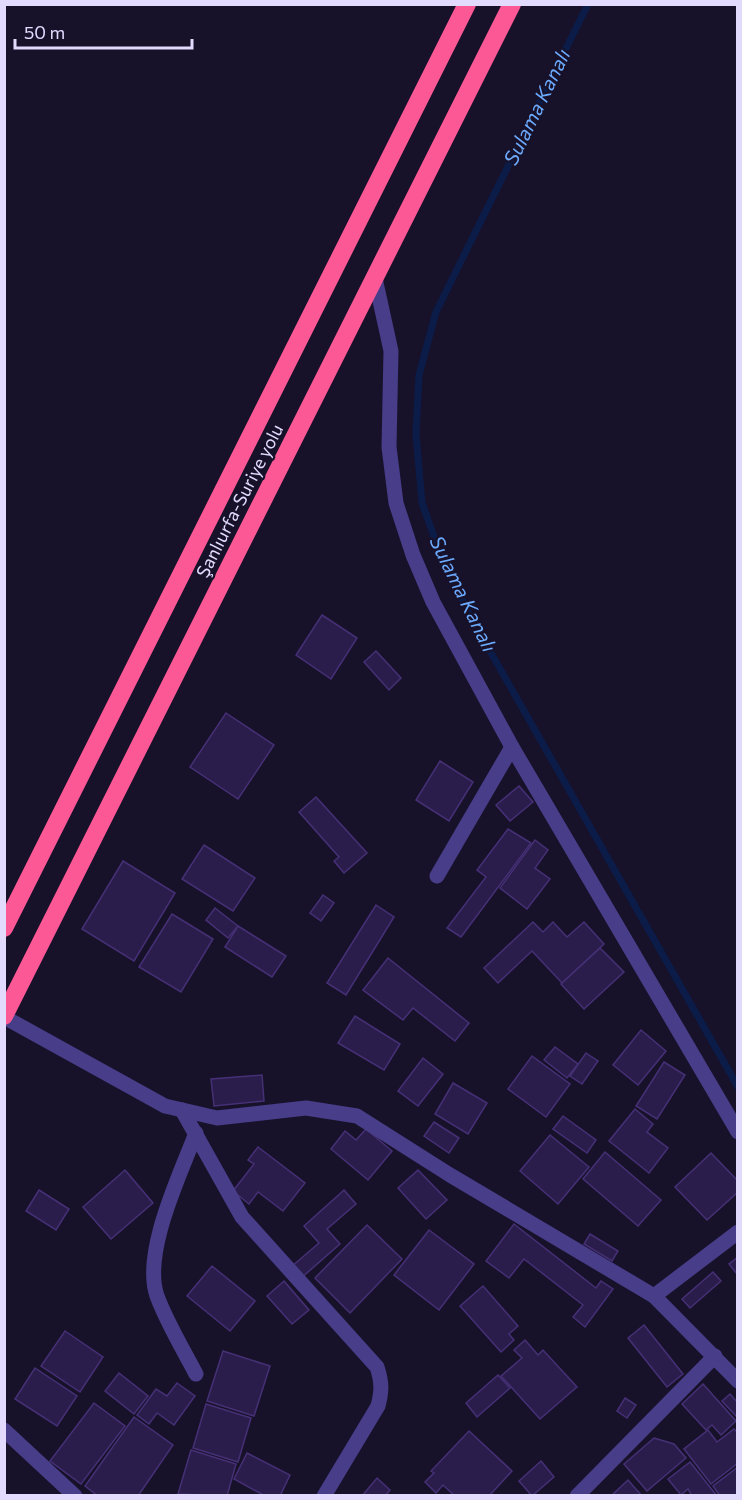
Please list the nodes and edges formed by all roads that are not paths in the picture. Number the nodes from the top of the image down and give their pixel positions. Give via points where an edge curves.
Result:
1 (467, 4) edge
2 (512, 4) edge
3 (375, 278) junction
4 (512, 747) junction
5 (437, 876) dead end
6 (4, 928) edge
7 (4, 1016) edge
8 (182, 1110) junction
9 (738, 1132) edge
10 (196, 1133) junction
11 (738, 1233) edge
12 (654, 1296) junction
13 (715, 1356) junction
14 (196, 1374) dead end
15 (738, 1381) edge
16 (4, 1430) edge
17 (75, 1496) edge
18 (324, 1496) edge
19 (577, 1496) edge

1 - 6 highway, Şanlıurfa-Suriye yolu
2 - 3 highway, Şanlıurfa-Suriye yolu
3 - 4 street via 391,351 389,447 396,503 412,555 433,602
3 - 7 highway, Şanlıurfa-Suriye yolu
4 - 5 street
4 - 9 street
7 - 8 street via 165,1106
8 - 10 street
8 - 12 street via 217,1118 306,1108 357,1116
10 - 14 street via 158,1237 153,1268 156,1294
10 - 18 street via 242,1217 377,1367 382,1381 378,1406
11 - 12 street
12 - 13 street
13 - 15 street
13 - 19 street
16 - 17 street

